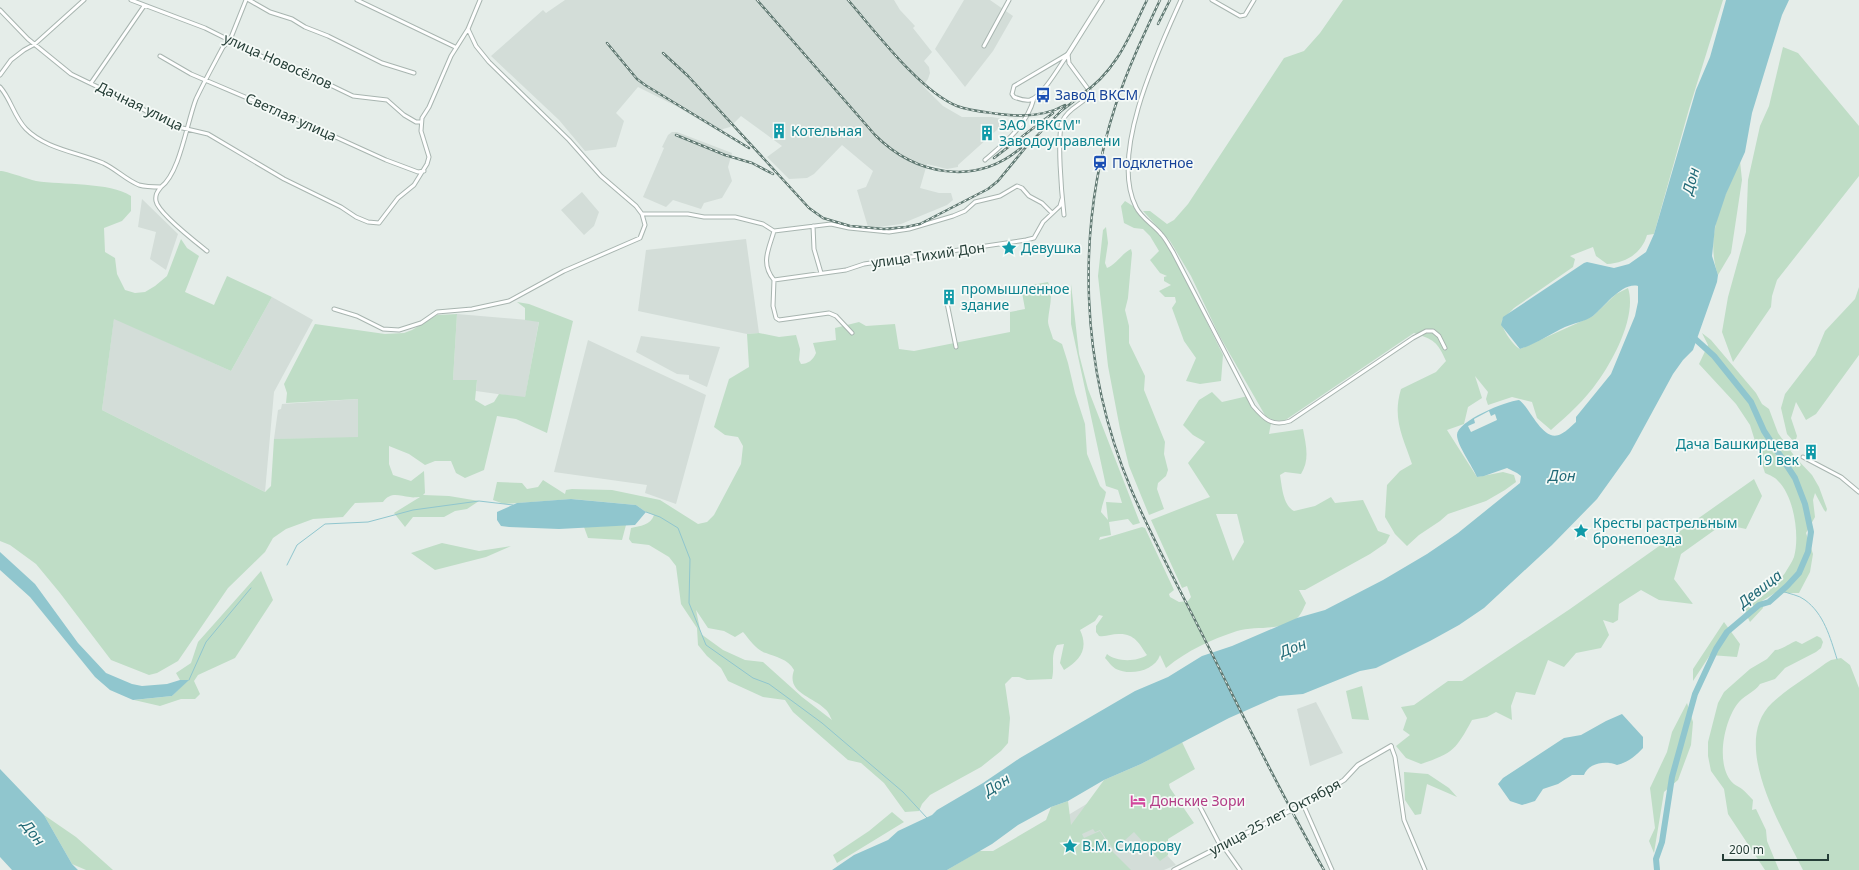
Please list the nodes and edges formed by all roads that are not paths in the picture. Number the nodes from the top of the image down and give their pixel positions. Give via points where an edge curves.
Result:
1 (84, 0) edge
2 (131, 0) edge
3 (247, 0) edge
4 (357, 0) edge
5 (480, 0) edge
6 (1009, 0) edge
7 (1102, 0) edge
8 (1181, 0) edge
9 (1212, 0) edge
10 (1254, 0) edge
11 (144, 6) junction
12 (0, 10) edge
13 (468, 29) junction
14 (230, 40) junction
15 (35, 44) junction
16 (984, 46) dead end
17 (455, 47) junction
18 (1068, 54) junction
19 (160, 56) dead end
20 (414, 73) dead end
21 (0, 75) edge
22 (207, 80) junction
23 (92, 83) junction
24 (0, 87) edge
25 (1034, 98) junction
26 (421, 122) junction
27 (187, 129) junction
28 (985, 160) dead end
29 (424, 171) junction
30 (161, 187) junction
31 (1062, 199) junction
32 (1052, 212) junction
33 (642, 214) junction
34 (1064, 215) dead end
35 (813, 226) junction
36 (774, 231) junction
37 (207, 251) dead end
38 (821, 273) junction
39 (774, 280) junction
40 (947, 303) dead end
41 (334, 309) dead end
42 (852, 333) dead end
43 (956, 347) dead end
44 (1446, 348) dead end
45 (1803, 457) dead end
46 (1859, 492) edge
47 (1391, 746) joint
48 (1304, 804) junction
49 (1199, 805) dead end
50 (1222, 847) junction
51 (1176, 870) edge
52 (1240, 870) edge
53 (1332, 870) edge
54 (1425, 870) edge

1 - 15 street
2 - 11 street, улица Новосёлов
3 - 14 street
3 - 20 street via 382,63
4 - 17 street
5 - 13 street
6 - 16 street
7 - 18 street
8 - 44 street via 1152,62 1134,123 1128,185 1136,208 1162,234 1254,406 1270,423 1284,423 1426,331 1433,331 1439,336
9 - 10 street via 1240,16 1245,15
11 - 14 street, улица Новосёлов
11 - 23 street
12 - 15 street, Дачная улица
13 - 17 street
13 - 33 street via 473,41 489,62
14 - 22 street via 223,47
14 - 26 street, улица Новосёлов via 353,96 387,100 404,116
15 - 21 street via 12,60
15 - 23 street, Дачная улица via 62,69
17 - 26 street
18 - 25 street
18 - 25 street via 1035,72 1012,89 1014,97 1028,100
18 - 31 street via 1069,63 1091,93 1062,121
19 - 22 street, Светлая улица
22 - 27 street via 197,98
22 - 29 street, Светлая улица via 386,160 418,172
23 - 27 street, Дачная улица via 174,126
24 - 30 street via 25,128 37,137 66,151 102,163 139,185
25 - 28 street via 1023,123
26 - 29 street via 421,131 429,157
27 - 29 street, Дачная улица via 208,134 284,179 368,222 379,223
27 - 30 street via 186,140 166,182
30 - 37 street via 156,194 156,204 176,226
31 - 32 street, улица Тихий Дон via 1060,206
31 - 34 street
32 - 35 street via 1017,186 1000,196 975,202 965,211 953,216 909,229 890,232 831,224
32 - 38 street, улица Тихий Дон via 1034,238
33 - 36 street via 735,217 764,224
33 - 41 street via 645,225 640,238 564,271 509,301 472,309 437,312 421,323 399,330 383,330 357,316
35 - 36 street
35 - 38 street via 814,249
36 - 39 street via 766,256 766,265 768,274
38 - 39 street, улица Тихий Дон
39 - 42 street via 773,306 776,318 779,320 829,313 836,316
40 - 43 street
45 - 46 street via 1841,477
47 - 48 street, улица 25 лет Октября via 1358,765 1344,780
47 - 54 street via 1395,757 1404,820
48 - 50 street, улица 25 лет Октября
48 - 53 street
49 - 50 street
50 - 51 street, улица 25 лет Октября
50 - 52 street

